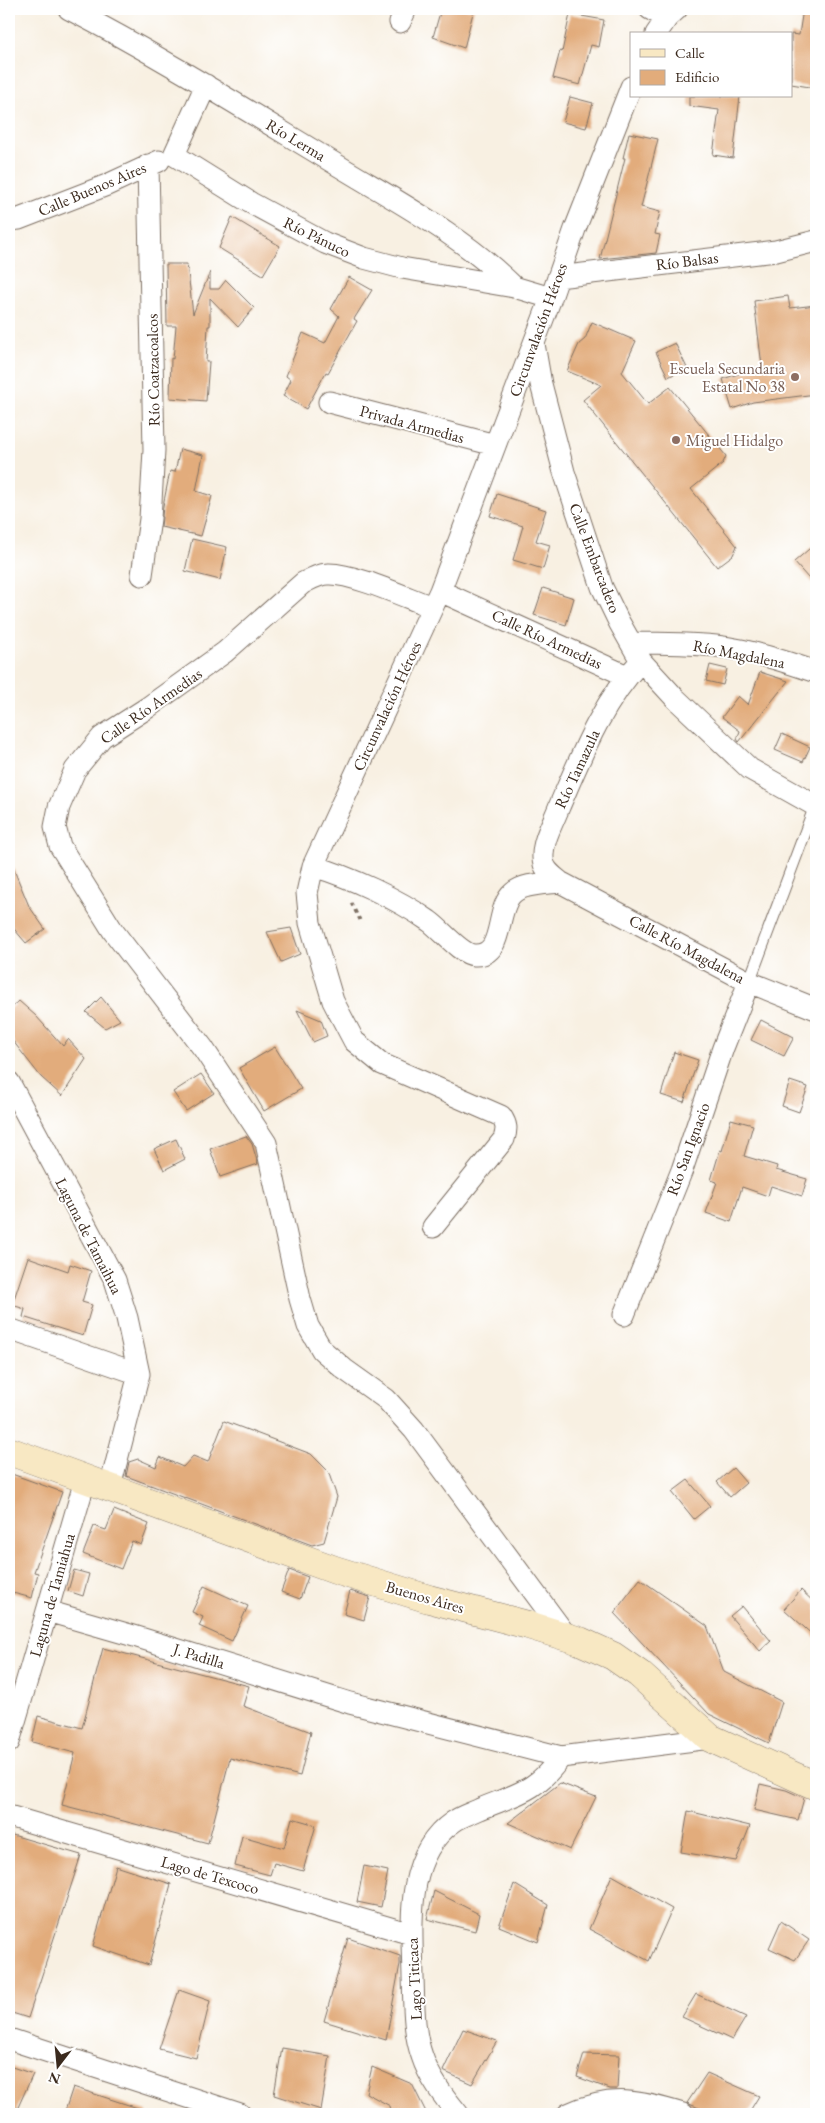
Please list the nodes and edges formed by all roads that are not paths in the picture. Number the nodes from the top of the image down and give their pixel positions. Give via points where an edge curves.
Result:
1 (69, 9) edge
2 (206, 85) junction
3 (630, 90) edge
4 (174, 155) junction
5 (148, 165) junction
6 (9, 220) edge
7 (816, 241) edge
8 (558, 277) junction
9 (514, 287) junction
10 (551, 298) junction
11 (534, 344) junction
12 (330, 402) dead end
13 (495, 445) junction
14 (142, 575) dead end
15 (436, 599) junction
16 (633, 660) junction
17 (816, 672) edge
18 (816, 806) edge
19 (313, 866) junction
20 (560, 882) junction
21 (749, 982) junction
22 (816, 1009) edge
23 (9, 1082) edge
24 (433, 1227) dead end
25 (624, 1315) dead end
26 (9, 1329) edge
27 (139, 1374) junction
28 (9, 1451) edge
29 (98, 1482) junction
30 (47, 1611) junction
31 (568, 1638) junction
32 (710, 1738) junction
33 (9, 1742) edge
34 (562, 1756) junction
35 (816, 1786) edge
36 (9, 1816) edge
37 (412, 1934) junction
38 (9, 2039) edge
39 (240, 2114) edge
40 (458, 2114) edge
41 (568, 2114) edge
42 (683, 2114) edge

1 - 2 street, Río Lerma
2 - 4 street
2 - 9 street, Río Lerma via 432,223 490,263
3 - 8 street, Circunvalación Héroes
4 - 5 street, Calle Buenos Aires
4 - 9 street, Río Pánuco via 251,203 325,243 402,268
5 - 6 street, Calle Buenos Aires via 106,185
5 - 14 street, Río Coatzacoalcos via 154,450 150,519
7 - 8 street, Río Balsas via 776,250
8 - 10 street, Circunvalación Héroes
9 - 10 street, Río Pánuco
10 - 11 street, Circunvalación Héroes
11 - 13 street, Circunvalación Héroes
11 - 16 street, Calle Embarcadero via 564,472 602,587
12 - 13 street, Privada Armedias
13 - 15 street, Circunvalación Héroes
15 - 16 street, Calle Río Armedias
15 - 19 street, Circunvalación Héroes
15 - 31 street, Calle Río Armedias via 345,575 315,576 303,583 225,652 102,737 75,770 59,807 55,827 60,846 113,931 204,1048 266,1144 300,1299 308,1326 322,1350 386,1399 414,1430
16 - 17 street, Río Magdalena via 673,642 717,646 784,661
16 - 18 street, Calle Embarcadero via 750,769
16 - 20 street, Río Tamazula via 579,759 547,837 543,858 545,868
18 - 21 lane
19 - 20 street via 406,906 431,922 467,954 475,955 486,954 493,948 506,901 513,892
19 - 24 street, Circunvalación Héroes via 307,893 310,923 333,1002 354,1042 382,1064 501,1116 507,1128 504,1139
20 - 21 street, Calle Río Magdalena
21 - 22 street, Calle Río Magdalena
21 - 25 street, Río San Ignacio via 682,1170
23 - 27 street, Laguna de Tamaihua via 115,1280
26 - 27 street
27 - 29 street, Laguna de Tamaihua
28 - 29 street, Buenos Aires
29 - 30 street, Laguna de Tamiahua
29 - 31 street, Buenos Aires via 335,1570
30 - 33 street, Laguna de Tamiahua
30 - 34 street, J. Padilla via 350,1703
31 - 32 street, Buenos Aires via 619,1660
32 - 34 street
32 - 35 street, Buenos Aires
34 - 37 street, Lago Titicaca via 539,1783 453,1821 436,1837 424,1859 414,1892
36 - 37 street, Lago de Texcoco
37 - 40 street, Lago Titicaca via 415,2022 422,2056 434,2083
38 - 39 street
41 - 42 street via 615,2101 639,2102

